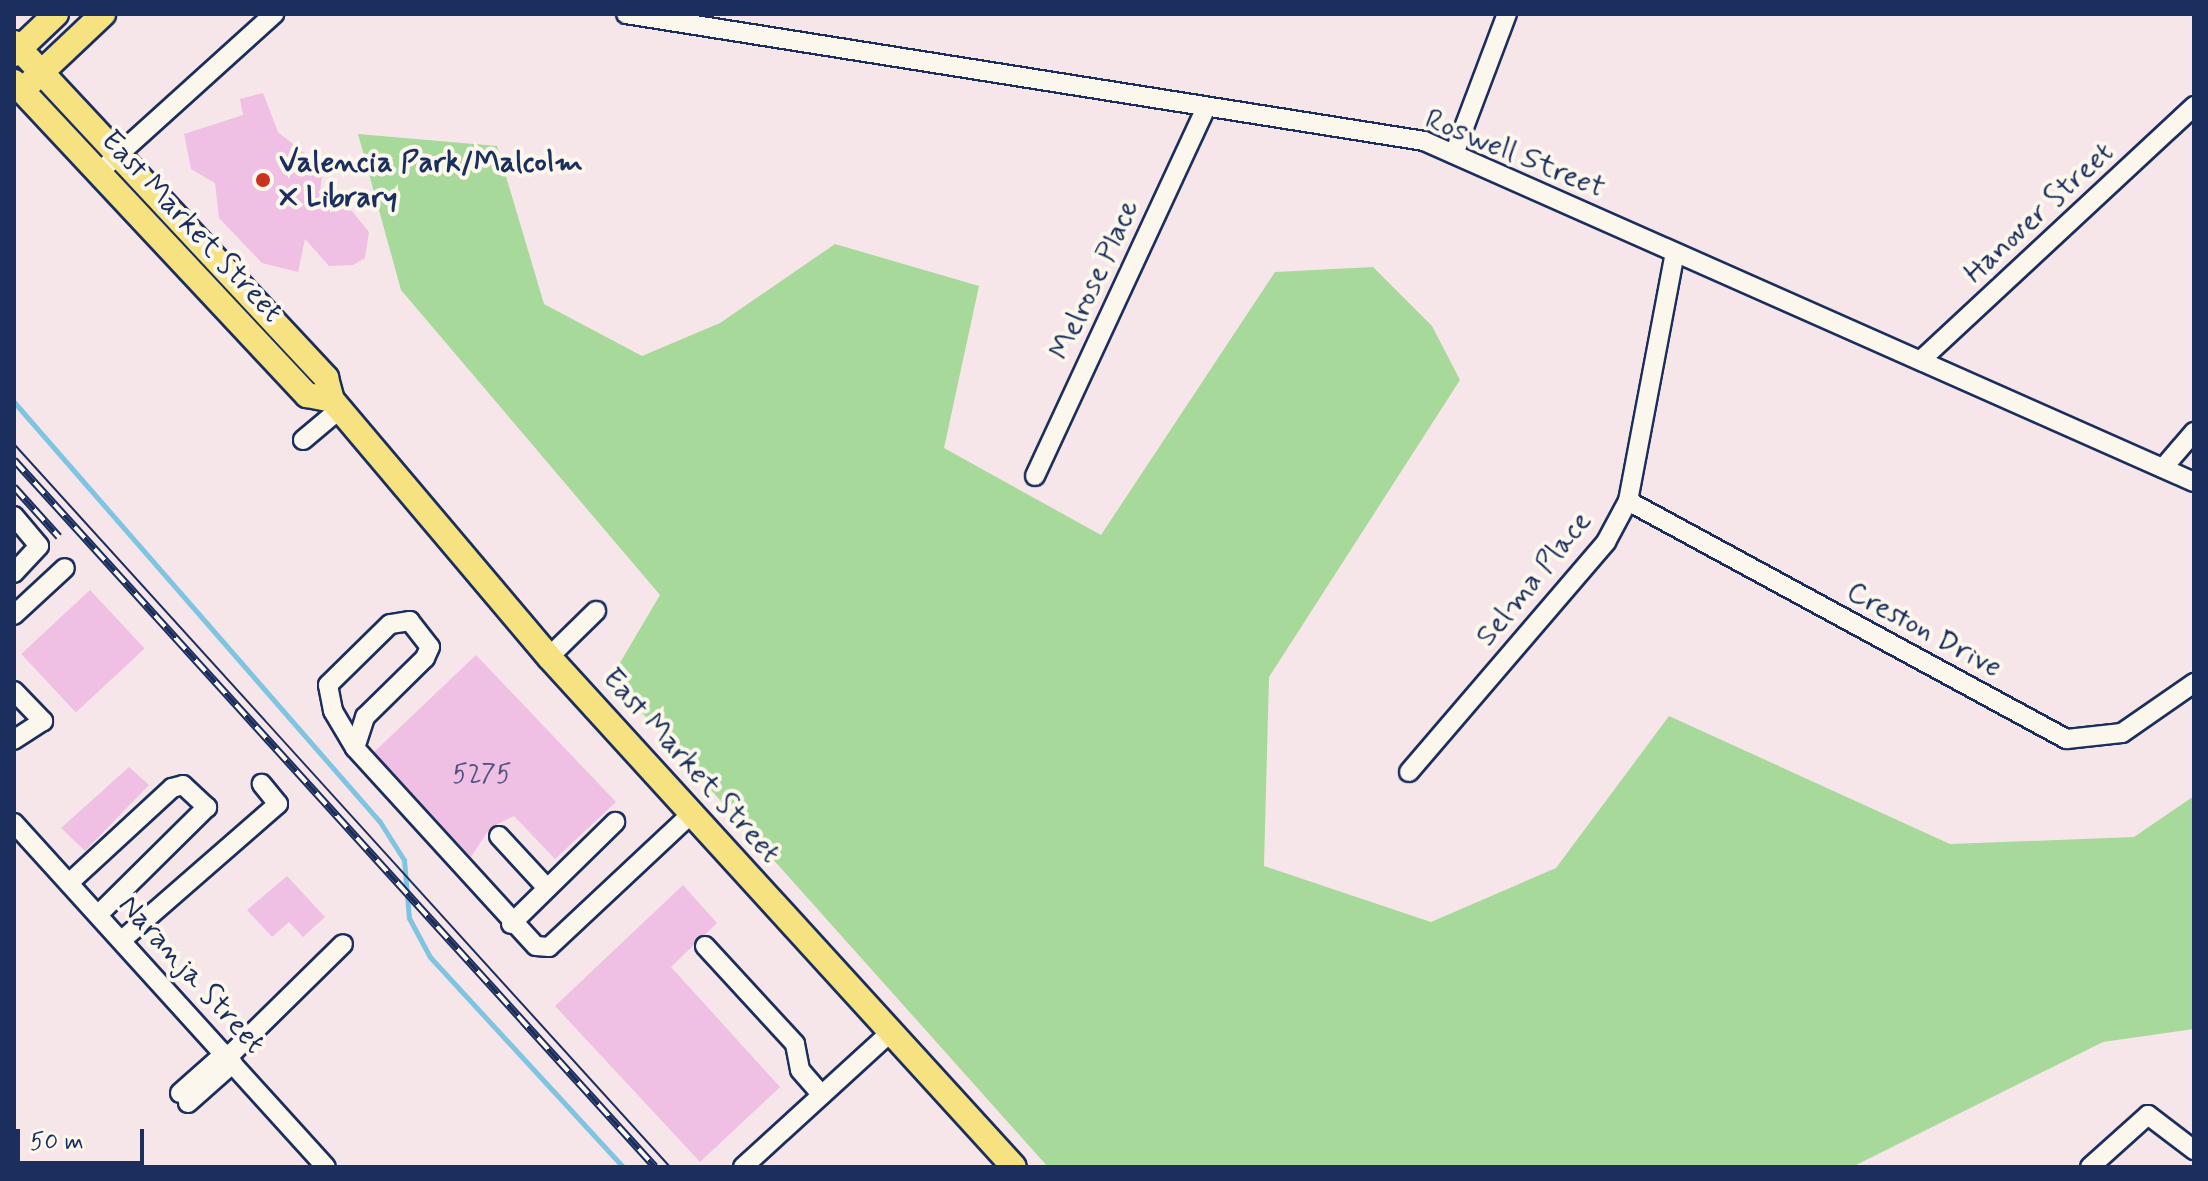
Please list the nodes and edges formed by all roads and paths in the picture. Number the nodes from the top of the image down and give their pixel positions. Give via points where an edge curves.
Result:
1 (56, 14) edge
2 (103, 14) edge
3 (274, 14) edge
4 (634, 14) edge
5 (1507, 14) edge
6 (16, 49) edge
7 (40, 73) junction
8 (17, 91) edge
9 (2194, 106) edge
10 (1206, 107) junction
11 (1454, 154) junction
12 (117, 156) junction
13 (97, 174) junction
14 (1675, 253) junction
15 (1921, 360) junction
16 (336, 405) junction
17 (2194, 432) edge
18 (303, 440) dead end
19 (2163, 468) junction
20 (1035, 476) dead end
21 (2194, 482) edge
22 (1628, 501) junction
23 (14, 516) edge
24 (65, 568) dead end
25 (14, 573) edge
26 (596, 611) dead end
27 (14, 615) edge
28 (549, 657) junction
29 (2194, 683) edge
30 (14, 691) edge
31 (14, 740) edge
32 (355, 748) junction
33 (1409, 772) dead end
34 (262, 784) dead end
35 (691, 814) junction
36 (615, 822) dead end
37 (14, 823) edge
38 (499, 836) dead end
39 (69, 883) junction
40 (547, 888) junction
41 (98, 915) junction
42 (511, 924) junction
43 (122, 940) junction
44 (343, 944) dead end
45 (705, 946) dead end
46 (891, 1032) junction
47 (229, 1058) junction
48 (822, 1095) junction
49 (184, 1098) dead end
50 (2194, 1150) edge
51 (326, 1167) edge
52 (743, 1167) edge
53 (1014, 1167) edge
54 (2090, 1167) edge

1 - 6 main road
2 - 7 main road
3 - 12 street
4 - 10 street, Roswell Street via 661,25
5 - 11 street
6 - 7 main road
7 - 8 main road
7 - 12 main road, East Market Street
8 - 13 main road, East Market Street
9 - 15 street, Hanover Street
10 - 11 street, Roswell Street via 1424,141
10 - 20 street, Melrose Place
11 - 14 street, Roswell Street
12 - 13 street
12 - 16 main road, East Market Street via 326,378
13 - 16 main road, East Market Street via 307,395
14 - 15 street, Roswell Street
14 - 22 street, Selma Place
15 - 19 street, Roswell Street
16 - 18 street
16 - 28 main road, East Market Street
17 - 19 street
19 - 21 street, Roswell Street
22 - 29 street, Creston Drive via 2067,739 2122,733
22 - 33 street, Selma Place via 1606,542
23 - 25 street via 39,546
24 - 27 street
26 - 28 street
28 - 35 main road, East Market Street
30 - 31 street via 43,721
32 - 32 street via 365,717 430,647 410,621 382,630 328,685 333,711
32 - 42 street
34 - 43 street via 278,804
35 - 42 street via 549,947 536,946
35 - 46 main road, East Market Street
36 - 40 street
37 - 39 street, Naranja Street
38 - 40 street
39 - 41 street, Naranja Street
39 - 41 street via 172,788 183,785 207,807
40 - 42 street
41 - 43 street, Naranja Street
43 - 47 street, Naranja Street
44 - 47 street
45 - 48 street via 795,1044 800,1070
46 - 48 street
46 - 53 main road, East Market Street
47 - 49 street
47 - 51 street, Naranja Street
48 - 52 street
50 - 54 street via 2157,1118 2129,1127

